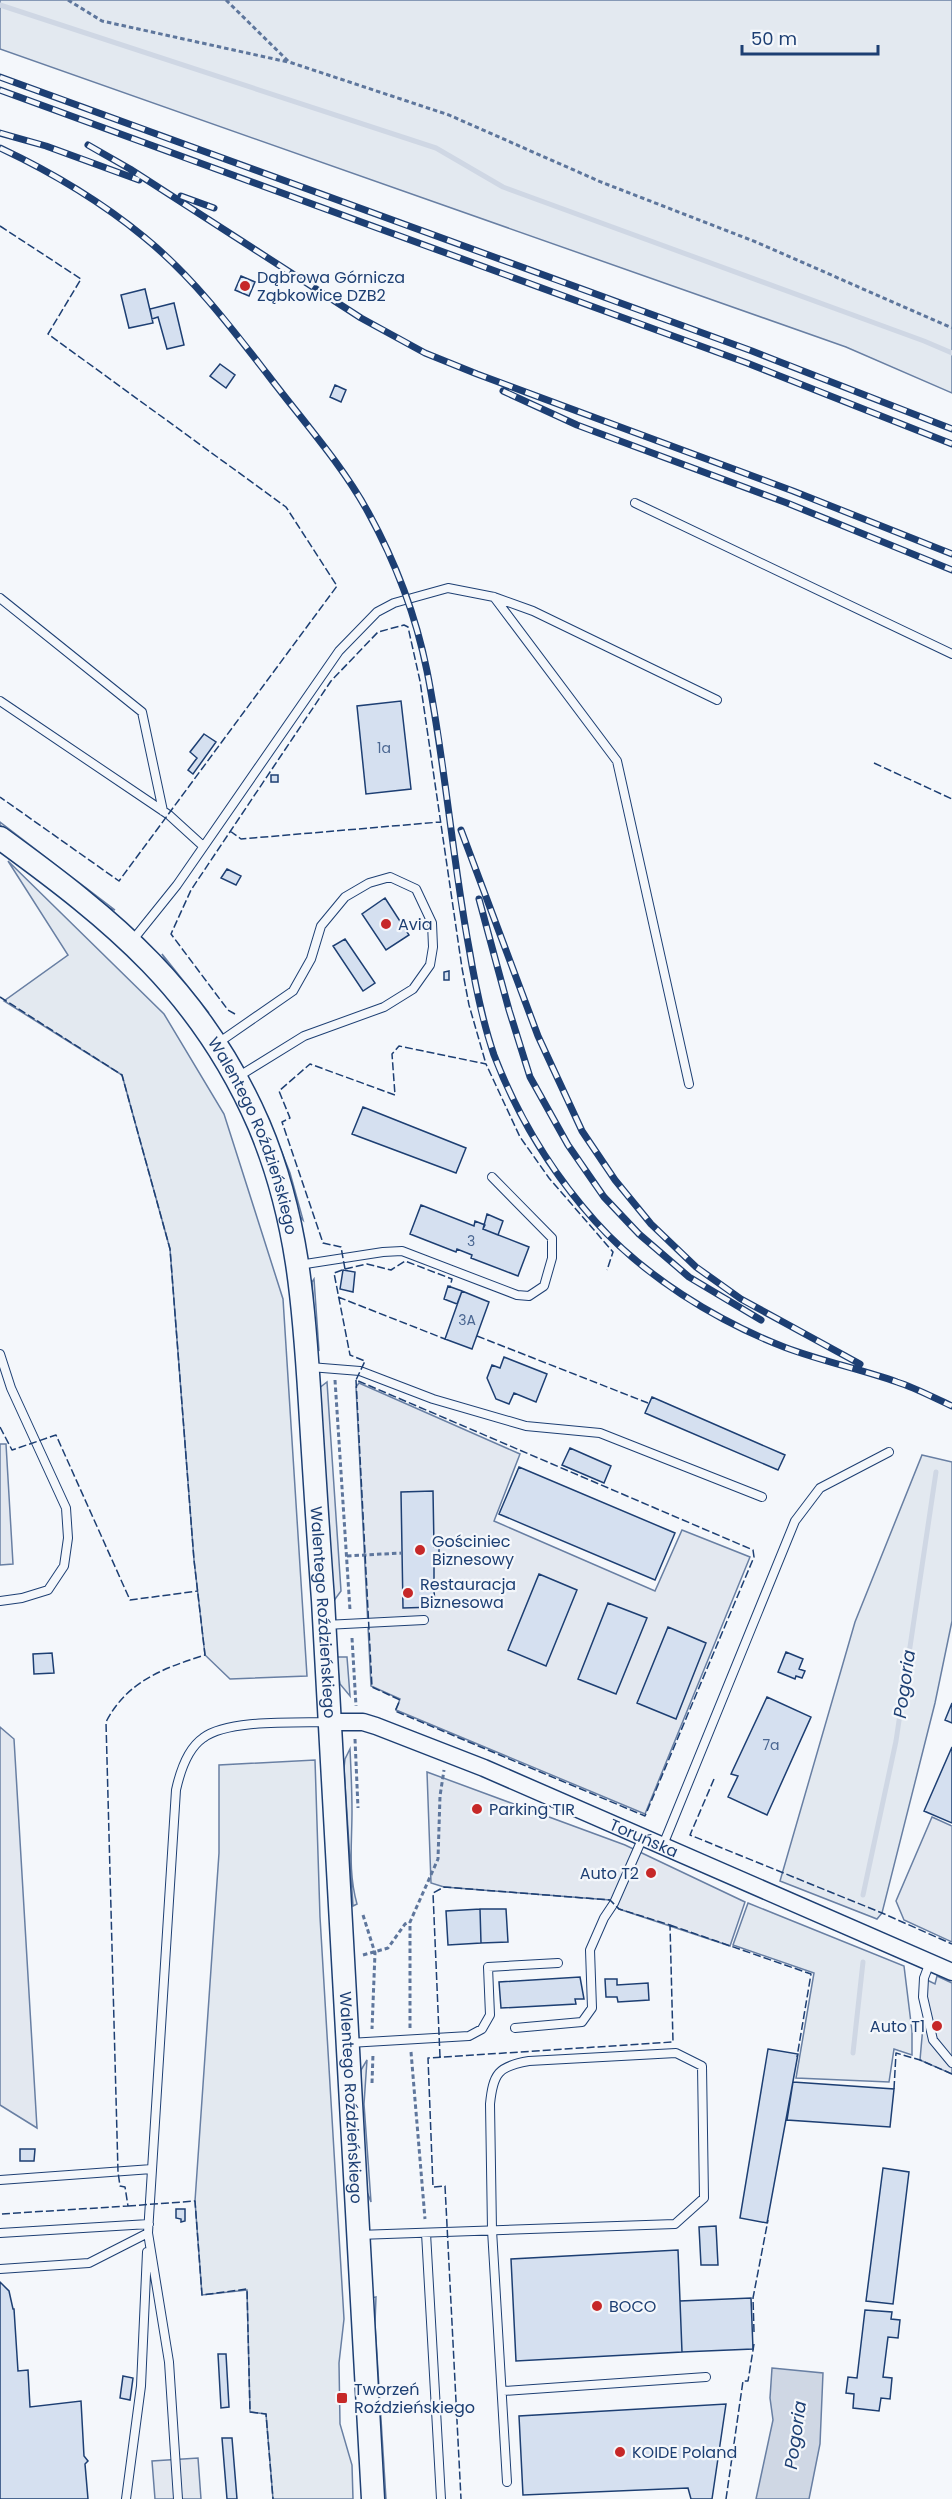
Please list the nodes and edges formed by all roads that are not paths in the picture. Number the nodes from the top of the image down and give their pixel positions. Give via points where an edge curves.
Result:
1 (634, 503) dead end
2 (494, 597) junction
3 (0, 598) edge
4 (952, 654) edge
5 (717, 700) dead end
6 (0, 701) edge
7 (162, 811) junction
8 (0, 838) edge
9 (203, 846) junction
10 (131, 941) junction
11 (216, 1044) junction
12 (236, 1079) junction
13 (689, 1084) dead end
14 (492, 1177) dead end
15 (299, 1265) junction
16 (0, 1354) edge
17 (308, 1367) junction
18 (889, 1452) dead end
19 (762, 1497) dead end
20 (0, 1601) edge
21 (424, 1620) dead end
22 (324, 1625) junction
23 (331, 1722) junction
24 (643, 1837) junction
25 (663, 1845) junction
26 (930, 1962) junction
27 (558, 1963) dead end
28 (952, 1972) edge
29 (515, 2028) dead end
30 (348, 2043) junction
31 (952, 2063) edge
32 (152, 2169) junction
33 (0, 2180) edge
34 (148, 2228) junction
35 (492, 2230) junction
36 (426, 2233) junction
37 (0, 2234) edge
38 (358, 2235) junction
39 (0, 2269) edge
40 (706, 2377) dead end
41 (503, 2391) junction
42 (507, 2482) dead end
43 (126, 2499) edge
44 (178, 2499) edge
45 (373, 2499) edge
46 (441, 2499) edge

1 - 4 lane
2 - 5 lane via 533,611
2 - 9 lane via 448,588 394,603 377,612 339,651
2 - 13 lane via 617,761
3 - 7 lane via 142,712
6 - 7 lane
7 - 9 lane
8 - 10 street, Walentego Roździeńskiego
9 - 10 lane
10 - 11 street, Walentego Roździeńskiego via 173,986
11 - 12 street, Walentego Roździeńskiego
11 - 12 lane via 293,991 321,926 345,897 369,883 390,878 416,890 432,924 433,947 430,965 413,989 384,1007 304,1036
12 - 15 street, Walentego Roździeńskiego via 278,1176
14 - 15 lane via 552,1238 552,1258 544,1286 529,1296 517,1295 402,1251
15 - 17 street, Walentego Roździeńskiego
16 - 20 lane via 11,1388 66,1508 68,1538 64,1566 48,1590
17 - 19 lane via 360,1371 433,1399 526,1426 600,1433
17 - 22 street, Walentego Roździeńskiego
18 - 25 lane via 820,1488 795,1521
21 - 22 lane
22 - 23 street, Walentego Roździeńskiego
23 - 24 street, Toruńska via 367,1723
23 - 30 street, Walentego Roździeńskiego
23 - 32 lane via 219,1729 193,1748 180,1774
24 - 25 street, Toruńska
24 - 29 lane via 590,1950 592,2008 582,2022
25 - 26 street, Toruńska
26 - 28 street, Toruńska
26 - 31 lane via 923,1998 933,2040
27 - 30 lane via 488,1966 490,2015 482,2029 469,2036
30 - 38 street, Walentego Roździeńskiego
32 - 33 lane
32 - 34 lane
34 - 37 lane
34 - 39 lane via 89,2263
34 - 43 lane via 141,2386
34 - 44 lane via 169,2362
35 - 35 lane via 490,2104 491,2087 498,2072 529,2061 676,2053 702,2066 704,2198 675,2224
35 - 36 lane
35 - 41 lane
36 - 38 lane
36 - 46 lane
38 - 45 street, Walentego Roździeńskiego
40 - 41 lane
41 - 42 lane

